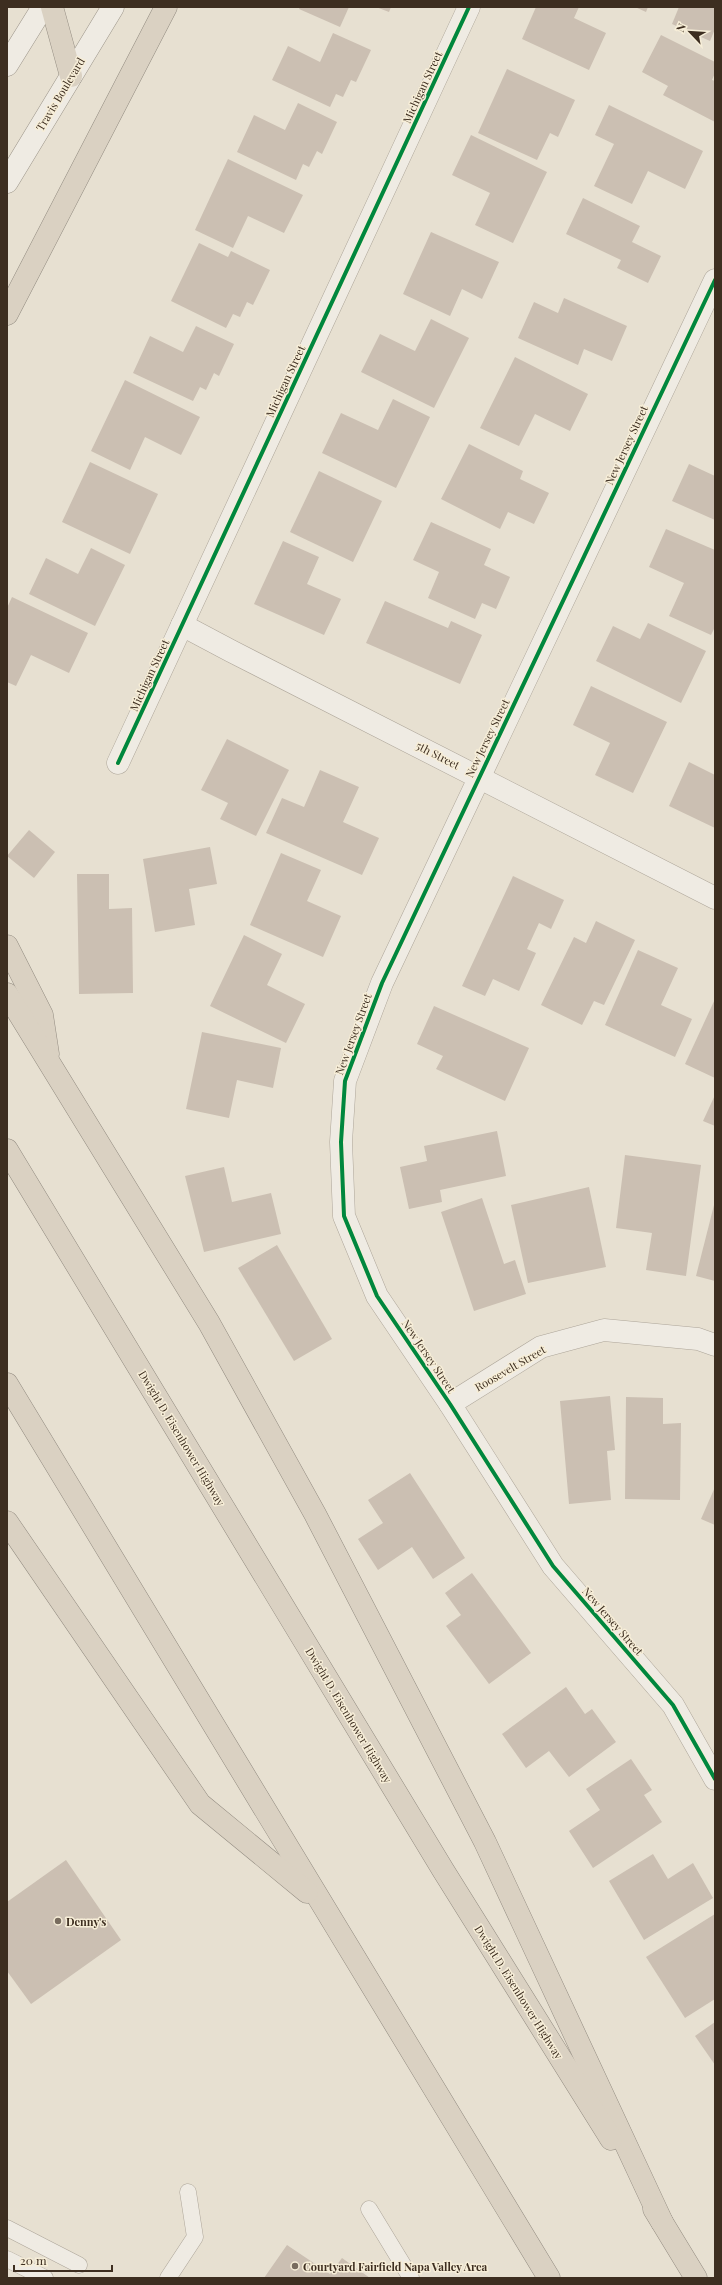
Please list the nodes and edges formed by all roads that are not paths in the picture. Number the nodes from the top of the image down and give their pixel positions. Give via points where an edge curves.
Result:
1 (43, 7) edge
2 (52, 7) edge
3 (113, 7) edge
4 (166, 7) edge
5 (469, 7) edge
6 (7, 65) edge
7 (71, 76) junction
8 (7, 182) edge
9 (715, 280) edge
10 (7, 314) edge
11 (182, 624) junction
12 (118, 763) dead end
13 (479, 776) junction
14 (715, 898) edge
15 (7, 946) edge
16 (7, 994) edge
17 (50, 1065) junction
18 (7, 1150) edge
19 (715, 1345) edge
20 (7, 1384) edge
21 (450, 1404) junction
22 (7, 1522) edge
23 (715, 1779) edge
24 (320, 1903) junction
25 (188, 2192) dead end
26 (369, 2209) dead end
27 (662, 2222) junction
28 (7, 2228) edge
29 (7, 2259) edge
30 (79, 2265) dead end
31 (45, 2278) edge
32 (168, 2278) edge
33 (411, 2278) edge
34 (549, 2278) edge
35 (696, 2278) edge

1 - 6 street
2 - 7 highway
3 - 7 street, Travis Boulevard
4 - 10 highway
5 - 11 street, Michigan Street
7 - 8 street, Travis Boulevard
9 - 13 street, New Jersey Street
11 - 12 street, Michigan Street
11 - 13 street, 5th Street
13 - 14 street, 5th Street
13 - 21 street, New Jersey Street via 376,997 345,1081 341,1142 344,1216 377,1296
15 - 17 highway via 42,1015
16 - 17 highway
17 - 27 highway via 209,1323 315,1514 485,1842
18 - 27 highway, Dwight D. Eisenhower Highway via 443,1870
19 - 21 street, Roosevelt Street via 698,1339 604,1330 541,1347
20 - 24 highway
21 - 23 street, New Jersey Street via 553,1566 673,1705
22 - 24 highway via 200,1804
24 - 34 highway
25 - 32 lane via 195,2237
26 - 33 lane
27 - 35 highway, Dwight D. Eisenhower Highway
28 - 30 lane
29 - 31 lane

